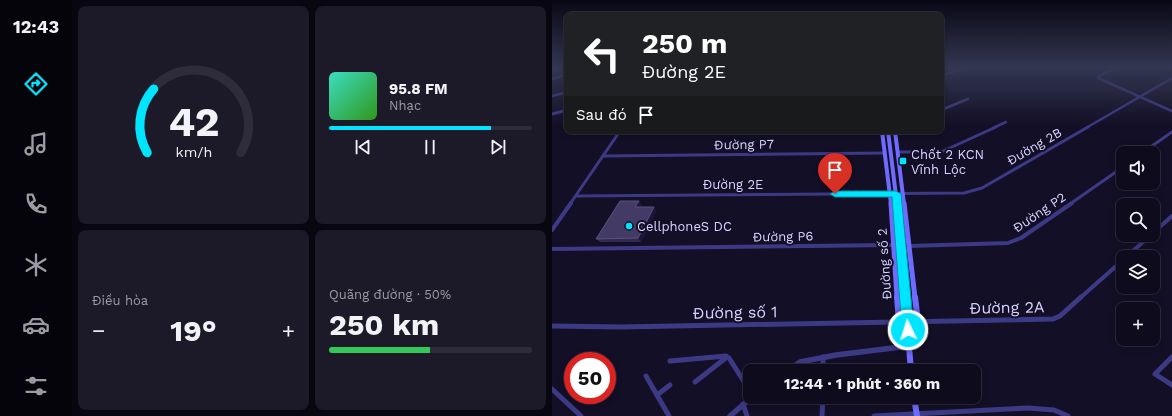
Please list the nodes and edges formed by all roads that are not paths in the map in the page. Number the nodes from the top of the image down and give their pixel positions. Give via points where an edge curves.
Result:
1 (1117, 86) edge
2 (1158, 86) edge
3 (564, 93) edge
4 (552, 96) edge
5 (1140, 97) junction
6 (968, 99) dead end
7 (944, 109) edge
8 (564, 111) edge
9 (1172, 111) edge
10 (552, 114) edge
11 (1006, 122) dead end
12 (1172, 132) edge
13 (618, 134) edge
14 (882, 134) edge
15 (888, 134) edge
16 (895, 134) edge
17 (1152, 146) edge
18 (898, 152) junction
19 (885, 153) junction
20 (603, 156) junction
21 (1116, 172) edge
22 (890, 193) junction
23 (896, 194) junction
24 (903, 194) junction
25 (576, 196) junction
26 (1172, 216) edge
27 (1160, 227) edge
28 (552, 230) edge
29 (1143, 242) edge
30 (894, 245) junction
31 (909, 246) junction
32 (552, 249) edge
33 (1134, 250) edge
34 (1116, 266) edge
35 (899, 322) junction
36 (907, 322) junction
37 (918, 322) junction
38 (552, 326) edge
39 (908, 330) junction
40 (909, 346) junction
41 (727, 357) junction
42 (1172, 357) edge
43 (824, 358) junction
44 (670, 361) dead end
45 (797, 364) edge
46 (824, 364) edge
47 (911, 364) edge
48 (646, 376) dead end
49 (743, 381) edge
50 (695, 382) dead end
51 (670, 385) dead end
52 (1172, 385) edge
53 (552, 390) edge
54 (657, 395) junction
55 (743, 404) joint
56 (823, 404) edge
57 (915, 404) edge
58 (916, 415) edge
59 (582, 416) edge
60 (669, 416) edge
61 (730, 416) edge
62 (747, 416) edge
63 (822, 416) edge
64 (874, 416) edge
65 (1068, 416) edge

1 - 5 street
2 - 5 street, Đường 2B
3 - 4 street
5 - 9 street
5 - 24 street, Đường 2B via 977,190 964,193
6 - 7 street
8 - 10 street
11 - 18 street via 941,152
12 - 17 street
13 - 20 street
14 - 19 main road, Đường số 2
15 - 23 main road, Đường số 2
16 - 18 main road, Đường số 2
18 - 24 main road, Đường số 2
19 - 20 street, Đường P7
19 - 22 main road, Đường số 2
20 - 25 street
21 - 31 street, Đường P2 via 1021,238 1008,243
22 - 23 street, Đường 2E
22 - 25 street, Đường 2E
22 - 30 main road, Đường số 2
23 - 24 street, Đường 2B
23 - 36 main road, Đường số 2
24 - 31 main road, Đường số 2
25 - 28 street
26 - 27 street
29 - 33 street
30 - 32 street, Đường P6
30 - 35 main road, Đường số 2
31 - 37 main road, Đường số 2
34 - 37 street, Đường 2A via 1060,316 1053,319
35 - 36 street, Đường số 1
35 - 38 street, Đường số 1
35 - 39 main road
36 - 37 street, Đường số 1
36 - 39 main road, Đường số 2
37 - 39 main road
39 - 40 main road, Đường số 2
40 - 43 street
40 - 47 main road, Đường số 2
41 - 44 street
41 - 49 street
41 - 50 street
42 - 52 street via 1155,374
43 - 45 street
43 - 46 street
48 - 54 street
51 - 54 street
53 - 59 street
54 - 60 street
55 - 61 street
55 - 62 street
56 - 63 street
57 - 58 main road
58 - 64 street via 906,413
58 - 65 street via 1028,408 1048,409

